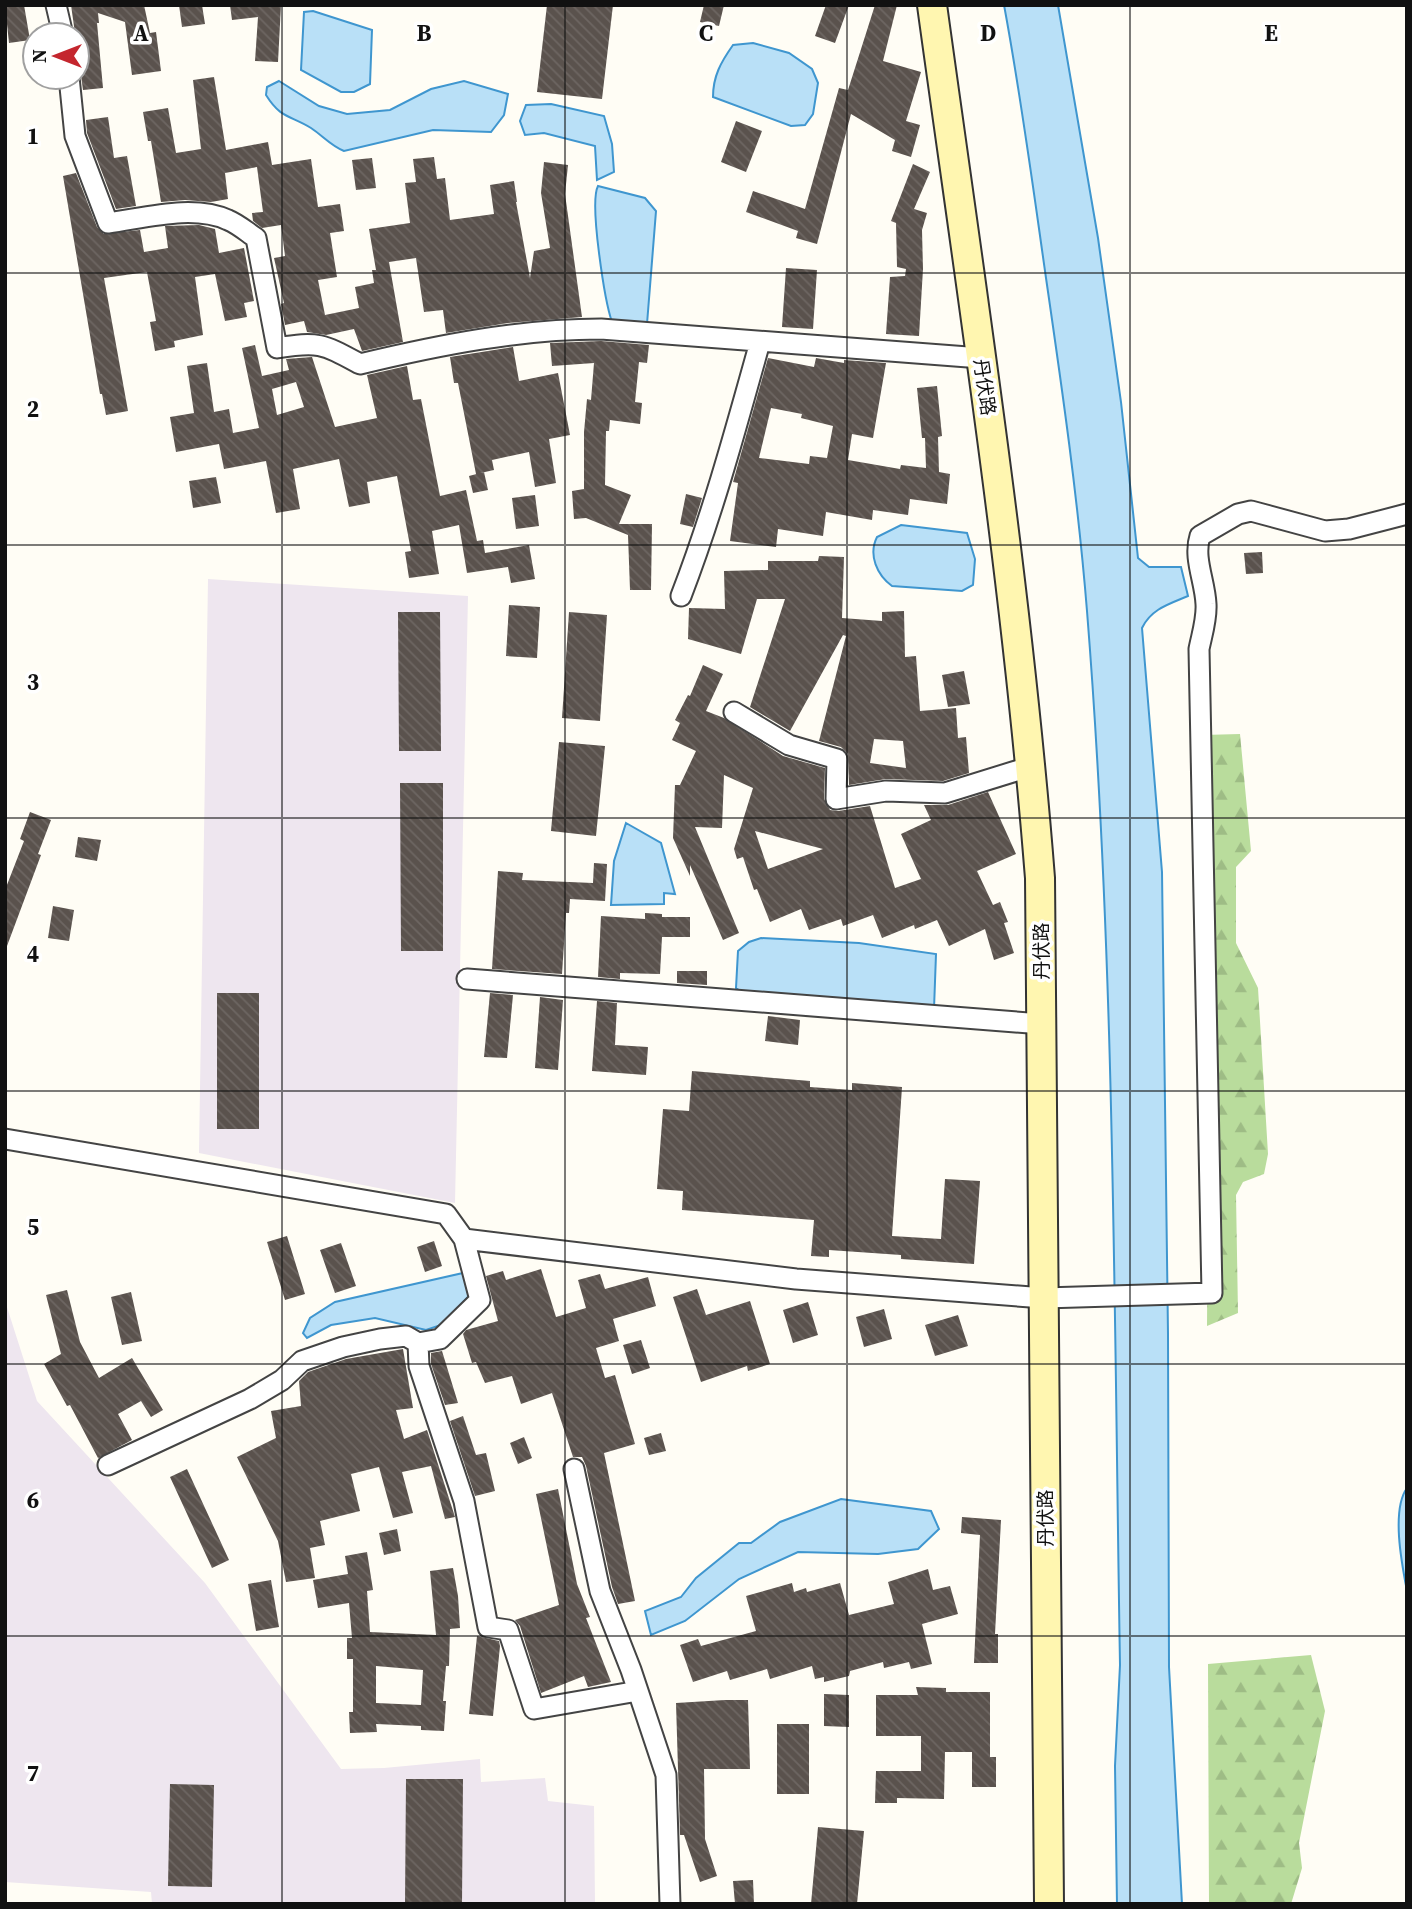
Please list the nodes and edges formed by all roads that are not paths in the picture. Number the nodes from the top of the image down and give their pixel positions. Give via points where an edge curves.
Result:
1 (932, 5) edge
2 (70, 91) edge
3 (760, 342) junction
4 (981, 358) junction
5 (1407, 514) edge
6 (681, 596) dead end
7 (734, 712) dead end
8 (1032, 766) junction
9 (467, 979) dead end
10 (1042, 1024) junction
11 (5, 1139) edge
12 (464, 1239) junction
13 (1055, 1298) junction
14 (418, 1343) junction
15 (108, 1465) dead end
16 (575, 1469) dead end
17 (638, 1691) junction
18 (670, 1904) edge
19 (1049, 1904) edge

1 - 4 main road, 丹伏路
2 - 3 street via 75,136 108,223 205,213 229,220 256,238 277,348 309,342 360,364 435,346 556,329
3 - 4 street
3 - 6 street via 724,471
4 - 8 main road, 丹伏路
5 - 13 street via 1349,530 1325,531 1251,511 1200,536 1197,547 1206,602 1199,649 1212,1293
7 - 8 street via 789,745 837,759 836,799 886,791 945,793
8 - 10 main road, 丹伏路 via 1041,878
9 - 10 street
10 - 13 main road, 丹伏路
11 - 12 street via 446,1214
12 - 13 street via 796,1279
12 - 14 street via 480,1300 440,1339
13 - 19 main road, 丹伏路
14 - 15 street via 406,1336 380,1339 302,1361 282,1380 250,1399
14 - 17 street via 419,1366 464,1501 488,1627 508,1630 534,1709
16 - 17 street via 600,1591
17 - 18 street via 666,1775

